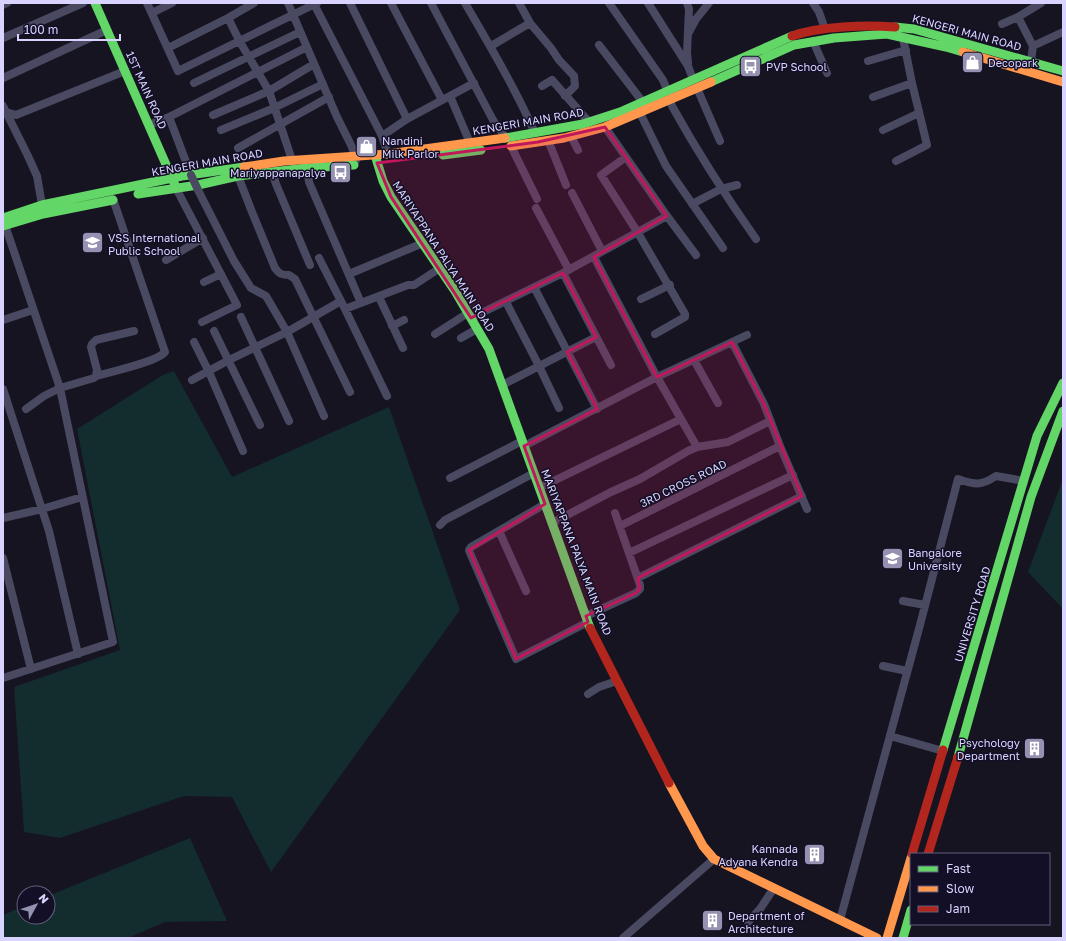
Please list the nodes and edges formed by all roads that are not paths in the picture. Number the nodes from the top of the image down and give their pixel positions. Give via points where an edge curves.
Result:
1 (7, 3) edge
2 (82, 3) edge
3 (95, 3) edge
4 (148, 3) edge
5 (172, 3) edge
6 (254, 3) edge
7 (288, 3) edge
8 (350, 3) edge
9 (391, 3) edge
10 (431, 3) edge
11 (465, 3) edge
12 (519, 3) edge
13 (610, 3) edge
14 (648, 3) edge
15 (687, 3) edge
16 (709, 3) edge
17 (813, 3) edge
18 (1042, 3) edge
19 (315, 4) edge
20 (3, 5) edge
21 (152, 13) junction
22 (293, 15) junction
23 (1018, 16) junction
24 (228, 18) junction
25 (530, 23) junction
26 (1002, 24) dead end
27 (825, 29) junction
28 (107, 30) junction
29 (300, 32) junction
30 (1063, 32) edge
31 (688, 34) junction
32 (3, 38) edge
33 (903, 38) junction
34 (813, 41) junction
35 (240, 42) junction
36 (599, 45) dead end
37 (491, 46) junction
38 (1033, 46) junction
39 (307, 47) junction
40 (168, 48) junction
41 (906, 50) junction
42 (249, 57) junction
43 (868, 61) dead end
44 (1031, 61) junction
45 (314, 64) junction
46 (688, 66) junction
47 (125, 70) junction
48 (1063, 71) edge
49 (257, 72) junction
50 (826, 74) dead end
51 (3, 78) edge
52 (693, 79) junction
53 (1063, 82) edge
54 (194, 83) dead end
55 (474, 83) junction
56 (912, 83) junction
57 (323, 84) junction
58 (542, 86) dead end
59 (697, 88) junction
60 (269, 91) junction
61 (669, 95) junction
62 (450, 96) junction
63 (565, 96) junction
64 (873, 97) dead end
65 (329, 98) junction
66 (442, 100) junction
67 (642, 102) junction
68 (274, 108) junction
69 (5, 109) edge
70 (640, 113) junction
71 (919, 113) junction
72 (213, 115) dead end
73 (169, 117) junction
74 (408, 119) junction
75 (589, 122) junction
76 (280, 124) junction
77 (149, 125) junction
78 (605, 127) junction
79 (221, 130) dead end
80 (884, 130) dead end
81 (535, 133) junction
82 (382, 136) junction
83 (571, 136) junction
84 (548, 140) junction
85 (720, 141) dead end
86 (508, 142) junction
87 (470, 143) junction
88 (238, 148) dead end
89 (578, 150) dead end
90 (388, 154) junction
91 (626, 157) junction
92 (376, 159) junction
93 (292, 160) junction
94 (357, 161) junction
95 (896, 161) dead end
96 (307, 168) junction
97 (272, 172) junction
98 (191, 175) junction
99 (238, 176) junction
100 (172, 178) junction
101 (566, 185) dead end
102 (737, 185) dead end
103 (176, 188) junction
104 (721, 189) junction
105 (572, 192) dead end
106 (113, 199) junction
107 (537, 199) dead end
108 (692, 204) junction
109 (42, 205) junction
110 (536, 208) dead end
111 (666, 216) junction
112 (4, 223) edge
113 (638, 233) junction
114 (203, 238) junction
115 (756, 239) dead end
116 (423, 244) junction
117 (723, 248) dead end
118 (602, 251) junction
119 (696, 255) dead end
120 (594, 257) junction
121 (319, 258) dead end
122 (166, 260) dead end
123 (310, 264) dead end
124 (440, 268) junction
125 (566, 272) junction
126 (221, 274) junction
127 (349, 274) junction
128 (204, 282) dead end
129 (670, 285) junction
130 (534, 287) junction
131 (378, 297) junction
132 (641, 299) dead end
133 (341, 301) junction
134 (506, 302) junction
135 (361, 303) junction
136 (346, 309) junction
137 (34, 310) junction
138 (313, 316) junction
139 (470, 316) junction
140 (241, 317) dead end
141 (3, 320) edge
142 (404, 320) dead end
143 (202, 322) dead end
144 (392, 326) junction
145 (477, 329) junction
146 (134, 331) dead end
147 (214, 331) dead end
148 (287, 332) junction
149 (435, 334) dead end
150 (655, 334) dead end
151 (748, 335) dead end
152 (596, 337) junction
153 (462, 338) dead end
154 (194, 342) dead end
155 (732, 342) junction
156 (255, 348) junction
157 (402, 348) dead end
158 (567, 352) junction
159 (229, 360) junction
160 (694, 360) junction
161 (611, 365) dead end
162 (539, 366) junction
163 (209, 372) junction
164 (96, 376) junction
165 (658, 377) junction
166 (192, 380) dead end
167 (1063, 383) edge
168 (502, 385) junction
169 (60, 388) junction
170 (3, 389) edge
171 (350, 392) dead end
172 (387, 396) dead end
173 (718, 403) dead end
174 (559, 408) dead end
175 (597, 408) junction
176 (26, 409) dead end
177 (1046, 415) junction
178 (324, 416) dead end
179 (1062, 416) edge
180 (681, 419) junction
181 (290, 421) dead end
182 (770, 421) junction
183 (260, 425) dead end
184 (523, 444) junction
185 (780, 446) junction
186 (697, 447) junction
187 (243, 451) dead end
188 (534, 473) junction
189 (793, 475) junction
190 (450, 478) dead end
191 (1024, 481) junction
192 (539, 488) junction
193 (802, 496) junction
194 (82, 497) junction
195 (545, 504) junction
196 (807, 508) dead end
197 (42, 509) junction
198 (615, 512) dead end
199 (3, 518) edge
200 (552, 523) junction
201 (440, 525) dead end
202 (620, 526) junction
203 (499, 530) junction
204 (629, 553) junction
205 (3, 558) edge
206 (638, 578) junction
207 (526, 591) dead end
208 (903, 601) dead end
209 (925, 605) junction
210 (587, 619) junction
211 (78, 654) junction
212 (883, 666) dead end
213 (31, 669) junction
214 (908, 671) junction
215 (3, 678) edge
216 (617, 680) junction
217 (588, 694) dead end
218 (890, 736) junction
219 (943, 751) junction
220 (912, 853) edge
221 (928, 853) edge
222 (714, 859) junction
223 (910, 861) edge
224 (774, 888) junction
225 (910, 914) edge
226 (840, 920) junction
227 (748, 922) dead end
228 (623, 938) edge
229 (877, 938) edge
230 (887, 938) edge
231 (903, 938) edge

1 - 20 street
2 - 32 street
3 - 28 main road, 1ST MAIN ROAD
4 - 21 street
5 - 21 street
6 - 24 street
7 - 22 street
8 - 74 street
9 - 66 street
10 - 55 street
11 - 37 street
12 - 25 street
13 - 61 street via 663,80
14 - 46 street
15 - 31 street
16 - 31 street
17 - 27 street
18 - 23 street
19 - 22 street
19 - 82 street
21 - 40 street
22 - 29 street
22 - 35 street
23 - 26 street
23 - 38 street
24 - 35 street
24 - 40 street
25 - 37 street
25 - 63 street via 574,76 575,86
27 - 44 main road, KENGERI MAIN ROAD via 914,29
27 - 52 main road, KENGERI MAIN ROAD via 803,32
28 - 47 main road, 1ST MAIN ROAD
28 - 51 street
29 - 39 street
29 - 42 street
30 - 38 street
31 - 46 street
33 - 34 main road, KENGERI MAIN ROAD via 887,34
33 - 41 street
33 - 53 main road, KENGERI MAIN ROAD via 946,47
34 - 50 street
34 - 59 main road, KENGERI MAIN ROAD via 794,45
35 - 40 street via 178,71
35 - 42 street
36 - 67 street
37 - 81 street
38 - 44 street
39 - 45 street
39 - 49 street
41 - 43 street
41 - 56 street
42 - 49 street
42 - 54 street
44 - 48 main road, KENGERI MAIN ROAD
45 - 57 street
45 - 60 street
46 - 52 street
47 - 69 street via 16,116
47 - 77 main road, 1ST MAIN ROAD
49 - 60 street
49 - 73 street
52 - 61 main road, KENGERI MAIN ROAD
55 - 62 street
55 - 86 street via 493,120
56 - 64 street
56 - 71 street
57 - 65 street
57 - 68 street
58 - 63 street via 552,80
59 - 61 main road, KENGERI MAIN ROAD
59 - 85 street
60 - 68 street
60 - 72 street
61 - 67 main road, KENGERI MAIN ROAD
61 - 70 main road, KENGERI MAIN ROAD
61 - 104 street via 672,106 697,152
62 - 66 street
62 - 87 street
63 - 75 street
65 - 76 street
65 - 94 street
66 - 74 street
67 - 75 main road, KENGERI MAIN ROAD
68 - 76 street
68 - 79 street
69 - 109 street via 37,176
70 - 78 main road, KENGERI MAIN ROAD
70 - 108 street via 666,166
71 - 80 street
71 - 95 street via 927,145
73 - 77 street
73 - 98 street
74 - 82 street
75 - 81 main road, KENGERI MAIN ROAD
76 - 88 street
76 - 93 street
77 - 100 main road, 1ST MAIN ROAD
78 - 83 main road, KENGERI MAIN ROAD
78 - 91 street
81 - 86 main road, KENGERI MAIN ROAD
82 - 90 street
83 - 84 main road, KENGERI MAIN ROAD
83 - 89 street
84 - 86 main road, KENGERI MAIN ROAD
84 - 101 street
86 - 87 main road, KENGERI MAIN ROAD
86 - 92 main road, KENGERI MAIN ROAD via 460,153
86 - 107 street
87 - 90 main road, KENGERI MAIN ROAD
90 - 92 main road, KENGERI MAIN ROAD
91 - 111 street
91 - 113 street via 601,175
92 - 94 main road, KENGERI MAIN ROAD
92 - 116 main road, MARIYAPPANA PALYA MAIN ROAD via 391,197
93 - 94 main road, KENGERI MAIN ROAD
93 - 98 main road, KENGERI MAIN ROAD
94 - 96 main road, KENGERI MAIN ROAD
96 - 97 main road, KENGERI MAIN ROAD
96 - 127 street via 309,182
97 - 99 main road, KENGERI MAIN ROAD
97 - 123 street
98 - 100 main road, KENGERI MAIN ROAD
98 - 148 street, bridge via 247,283 266,296
99 - 103 main road, KENGERI MAIN ROAD
99 - 138 street via 275,268 283,275 289,274 295,279
100 - 103 main road, 1ST MAIN ROAD
100 - 109 main road, KENGERI MAIN ROAD
102 - 104 street
103 - 106 main road, KENGERI MAIN ROAD
103 - 114 street
104 - 108 street
104 - 115 street
105 - 118 street
106 - 112 main road, KENGERI MAIN ROAD
106 - 164 street via 165,352 140,364
108 - 117 street
109 - 112 main road, KENGERI MAIN ROAD
110 - 125 street
111 - 113 street
111 - 119 street
112 - 137 street
113 - 118 street
113 - 129 street
114 - 122 street
114 - 126 street
116 - 124 main road, MARIYAPPANA PALYA MAIN ROAD
116 - 127 street
118 - 120 street
120 - 125 street
120 - 165 street
121 - 133 street
124 - 131 street via 414,285
124 - 139 main road, MARIYAPPANA PALYA MAIN ROAD
125 - 130 street
125 - 152 street
126 - 128 street
126 - 143 street via 238,304
127 - 135 street
129 - 132 street
129 - 150 street via 685,317
130 - 134 street
130 - 158 street
131 - 135 street
131 - 144 street
133 - 136 street
133 - 138 street
134 - 139 street
134 - 162 street
135 - 136 street
136 - 172 street
137 - 141 street
137 - 169 street
138 - 148 street
138 - 171 street
139 - 145 main road, MARIYAPPANA PALYA MAIN ROAD
139 - 149 street
140 - 156 street
142 - 144 street
144 - 157 street
145 - 153 street
145 - 168 main road, MARIYAPPANA PALYA MAIN ROAD via 489,349
146 - 164 street via 96,340 93,343 91,347 97,370
147 - 159 street
148 - 156 street
148 - 178 street
151 - 155 street
152 - 158 street
152 - 161 street
154 - 163 street
155 - 160 street
155 - 182 street
156 - 159 street
156 - 181 street
158 - 162 street
158 - 175 street
159 - 163 street
159 - 183 street
160 - 165 street
160 - 173 street
162 - 168 street
162 - 174 street
163 - 166 street
163 - 187 street
164 - 169 street
165 - 175 street
165 - 180 street
167 - 177 main road, UNIVERSITY ROAD
168 - 184 main road, MARIYAPPANA PALYA MAIN ROAD
169 - 176 street
169 - 194 street
170 - 197 street
175 - 184 street
177 - 179 main road
177 - 191 main road, UNIVERSITY ROAD
179 - 221 main road via 1031,497
180 - 186 street
180 - 192 street
182 - 185 street
182 - 186 street via 728,442
184 - 188 main road, MARIYAPPANA PALYA MAIN ROAD
184 - 190 street
185 - 189 street
185 - 202 street, 3RD CROSS ROAD
186 - 200 street
188 - 192 main road, MARIYAPPANA PALYA MAIN ROAD
188 - 201 street
189 - 193 street
189 - 204 street
191 - 209 street via 996,476 975,484 958,479
191 - 219 main road, UNIVERSITY ROAD
192 - 195 main road, MARIYAPPANA PALYA MAIN ROAD
193 - 196 street
193 - 206 street
194 - 197 street
194 - 211 street via 113,642
195 - 200 main road, MARIYAPPANA PALYA MAIN ROAD
195 - 203 street
197 - 199 street
197 - 211 street
198 - 202 street
200 - 210 main road, MARIYAPPANA PALYA MAIN ROAD
202 - 204 street
203 - 207 street
203 - 210 street via 469,550 516,659
204 - 206 street
205 - 213 street
206 - 210 street via 640,590
208 - 209 street
209 - 214 street
210 - 216 main road, MARIYAPPANA PALYA MAIN ROAD
211 - 213 street
212 - 214 street
213 - 215 street
214 - 218 street
216 - 217 street
216 - 222 main road, MARIYAPPANA PALYA MAIN ROAD via 703,846
218 - 219 street
218 - 226 street
219 - 220 main road, UNIVERSITY ROAD
222 - 224 main road, MARIYAPPANA PALYA MAIN ROAD
222 - 228 street
223 - 230 main road
224 - 226 main road, MARIYAPPANA PALYA MAIN ROAD
224 - 227 street
225 - 231 main road
226 - 229 main road, MARIYAPPANA PALYA MAIN ROAD

